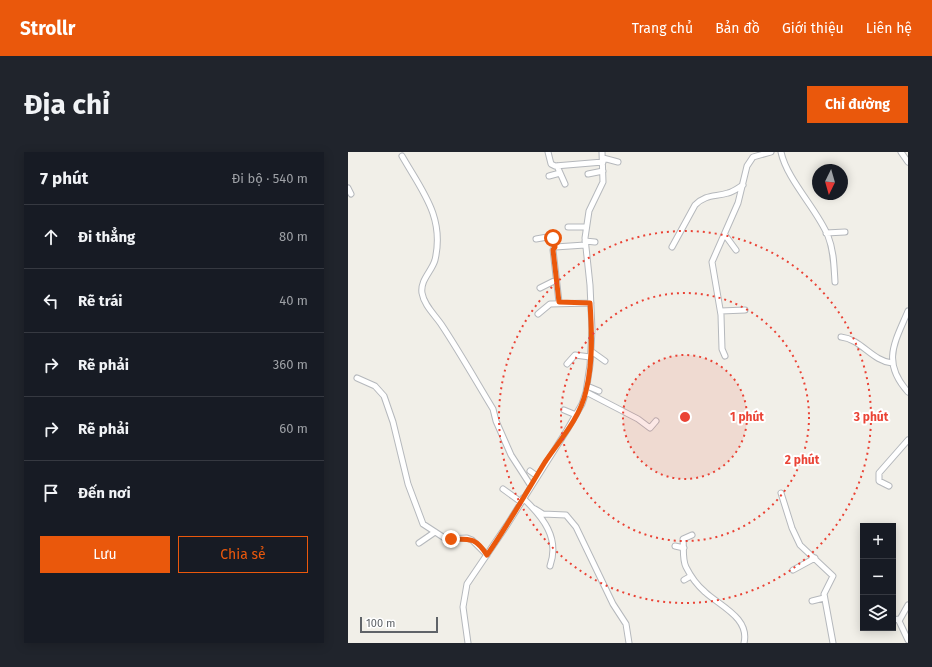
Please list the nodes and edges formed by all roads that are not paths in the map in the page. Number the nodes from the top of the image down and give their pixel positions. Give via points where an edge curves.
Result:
1 (548, 152) edge
2 (602, 152) edge
3 (770, 152) edge
4 (781, 152) edge
5 (901, 152) edge
6 (402, 156) dead end
7 (603, 160) junction
8 (618, 162) dead end
9 (908, 162) edge
10 (557, 166) junction
11 (603, 171) junction
12 (560, 172) junction
13 (588, 174) dead end
14 (549, 176) dead end
15 (565, 184) dead end
16 (742, 185) junction
17 (348, 188) edge
18 (351, 194) dead end
19 (568, 227) dead end
20 (586, 227) junction
21 (845, 232) dead end
22 (826, 233) junction
23 (725, 235) junction
24 (536, 238) dead end
25 (595, 242) dead end
26 (585, 243) junction
27 (555, 247) junction
28 (672, 247) dead end
29 (736, 250) dead end
30 (556, 280) junction
31 (835, 282) dead end
32 (540, 288) dead end
33 (559, 302) junction
34 (590, 303) junction
35 (745, 310) dead end
36 (721, 311) junction
37 (908, 311) edge
38 (538, 314) dead end
39 (841, 337) dead end
40 (590, 354) junction
41 (725, 356) dead end
42 (605, 361) dead end
43 (892, 363) junction
44 (567, 364) dead end
45 (357, 378) dead end
46 (587, 386) junction
47 (599, 391) dead end
48 (586, 392) junction
49 (908, 392) edge
50 (564, 410) dead end
51 (576, 415) junction
52 (656, 421) dead end
53 (908, 440) edge
54 (530, 471) dead end
55 (537, 476) junction
56 (531, 486) junction
57 (889, 486) dead end
58 (503, 489) dead end
59 (781, 493) dead end
60 (522, 500) junction
61 (535, 509) junction
62 (435, 532) junction
63 (692, 535) dead end
64 (419, 543) dead end
65 (675, 546) dead end
66 (684, 548) junction
67 (487, 555) junction
68 (815, 558) junction
69 (550, 566) dead end
70 (793, 570) dead end
71 (691, 576) junction
72 (684, 580) dead end
73 (824, 598) junction
74 (812, 601) dead end
75 (908, 606) edge
76 (899, 619) junction
77 (896, 620) edge
78 (908, 640) edge
79 (468, 643) edge
80 (629, 643) edge
81 (744, 643) edge
82 (833, 643) edge

1 - 10 street via 551,164
2 - 7 street
3 - 16 street via 753,157 747,166
4 - 22 street
5 - 9 street
6 - 56 street via 428,199 435,216 437,251 434,263 423,283 424,301 494,409 496,421 511,455
7 - 8 street
7 - 10 street
7 - 11 street
10 - 12 street
11 - 13 street
11 - 20 street via 603,182 589,211
12 - 14 street
12 - 15 street
16 - 23 street via 738,203
16 - 28 street via 729,193 699,201
17 - 18 street
19 - 20 street
20 - 26 street
21 - 22 street
22 - 31 street via 832,248
23 - 29 street
23 - 36 street via 712,262
24 - 27 street via 553,236
25 - 26 street
26 - 27 street
26 - 34 street
27 - 30 street via 553,250
30 - 32 street
30 - 33 street
33 - 34 street
33 - 38 street via 548,305
34 - 40 street
35 - 36 street
36 - 41 street via 722,350
37 - 43 street via 892,350
39 - 43 street via 853,340 880,360
40 - 42 street
40 - 44 street via 575,355
40 - 46 street
43 - 49 street via 901,384
45 - 62 street via 375,386 384,396 420,520
46 - 47 street
46 - 48 street
48 - 51 street
48 - 52 street via 650,428
50 - 51 street
51 - 55 street
53 - 57 street via 879,473 879,481
54 - 55 street
55 - 56 street
56 - 60 street
58 - 60 street
59 - 68 street via 800,545
60 - 61 street
60 - 67 street
61 - 69 street via 543,518 554,546 554,557
61 - 80 street via 543,514 566,515 576,527 613,604 626,624
62 - 64 street
62 - 67 street via 446,539 472,540
63 - 66 street via 683,540
65 - 66 street
66 - 71 street via 684,562
67 - 79 street via 467,584 464,594 464,620
68 - 70 street
68 - 73 street via 833,576 824,592
71 - 72 street
71 - 81 street via 704,592 736,616 745,636
73 - 74 street
73 - 82 street
75 - 76 street
76 - 77 street
76 - 78 street

